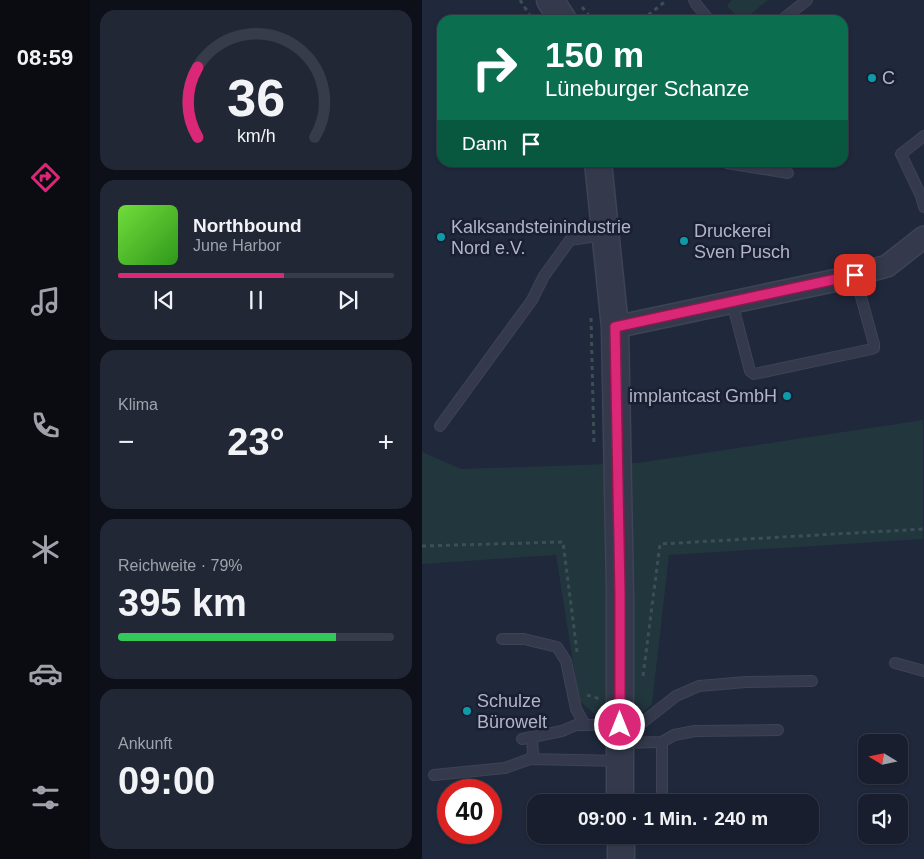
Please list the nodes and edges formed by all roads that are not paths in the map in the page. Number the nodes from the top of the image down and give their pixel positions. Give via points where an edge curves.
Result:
1 (550, 0) edge
2 (694, 0) edge
3 (806, 0) edge
4 (560, 15) edge
5 (705, 15) edge
6 (788, 15) edge
7 (924, 136) edge
8 (599, 167) edge
9 (751, 167) edge
10 (788, 173) dead end
11 (924, 207) edge
12 (606, 235) junction
13 (924, 237) edge
14 (855, 275) junction
15 (732, 302) junction
16 (615, 327) junction
17 (440, 426) dead end
18 (502, 639) dead end
19 (895, 663) dead end
20 (924, 671) edge
21 (812, 681) dead end
22 (585, 724) junction
23 (778, 730) dead end
24 (662, 742) junction
25 (620, 743) junction
26 (530, 759) junction
27 (434, 775) dead end
28 (620, 794) edge
29 (662, 794) edge
30 (621, 844) edge
31 (621, 859) edge

1 - 4 street
2 - 5 lane
3 - 6 lane
7 - 11 lane via 901,154
8 - 12 street
9 - 10 lane
12 - 16 street
12 - 17 lane via 570,240 544,276 532,300
13 - 14 street via 887,266
14 - 15 street
14 - 15 lane via 874,348 843,356 754,374 750,371
15 - 16 street
16 - 25 street
18 - 22 lane via 524,639 557,647 566,661 576,709
19 - 20 lane
21 - 25 lane via 699,686 676,696
22 - 25 lane
22 - 26 lane via 527,738 533,754
23 - 24 lane via 695,731 674,735
24 - 25 lane
24 - 29 lane
25 - 26 lane
25 - 28 street
26 - 27 lane via 505,768
30 - 31 street

